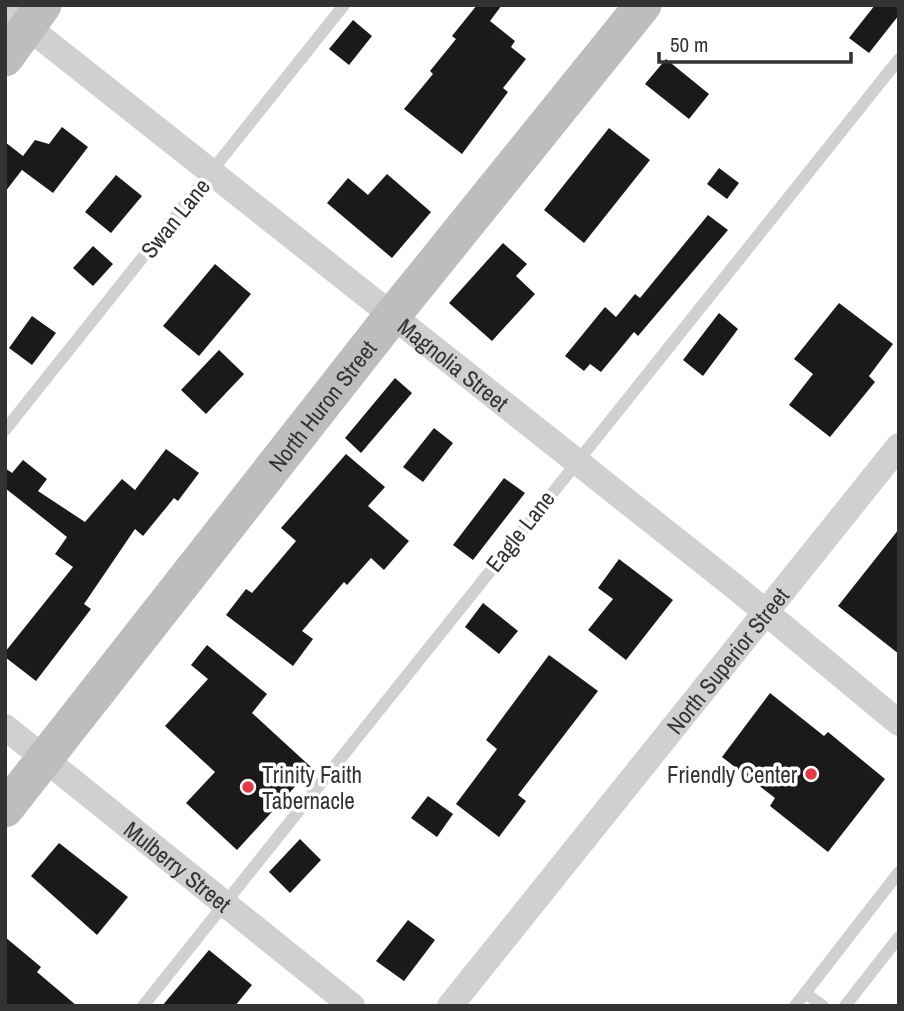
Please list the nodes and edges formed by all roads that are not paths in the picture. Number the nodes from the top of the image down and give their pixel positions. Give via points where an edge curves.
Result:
1 (344, 5) edge
2 (643, 5) edge
3 (26, 14) edge
4 (5, 58) edge
5 (899, 59) edge
6 (210, 174) junction
7 (392, 316) junction
8 (5, 430) edge
9 (899, 446) edge
10 (576, 460) junction
11 (766, 613) junction
12 (899, 723) edge
13 (5, 727) edge
14 (46, 758) junction
15 (5, 808) edge
16 (899, 872) edge
17 (224, 905) junction
18 (899, 937) edge
19 (805, 993) junction
20 (144, 1006) edge
21 (352, 1006) edge
22 (450, 1006) edge
23 (794, 1006) edge
24 (822, 1006) edge
25 (845, 1006) edge

1 - 6 lane, Swan Lane
2 - 7 street, North Huron Street
3 - 4 street
3 - 6 street, Magnolia Street
5 - 10 lane, Eagle Lane
6 - 7 street, Magnolia Street
6 - 8 lane, Swan Lane
7 - 10 street, Magnolia Street
7 - 14 street, North Huron Street
9 - 11 street, North Superior Street
10 - 11 street, Magnolia Street
10 - 17 lane, Eagle Lane
11 - 12 street, Magnolia Street
11 - 22 street, North Superior Street
13 - 14 street, Mulberry Street
14 - 15 street, North Huron Street
14 - 17 street, Mulberry Street
16 - 19 lane
17 - 20 lane, Eagle Lane
17 - 21 street, Mulberry Street
18 - 25 lane
19 - 23 lane
19 - 24 lane

